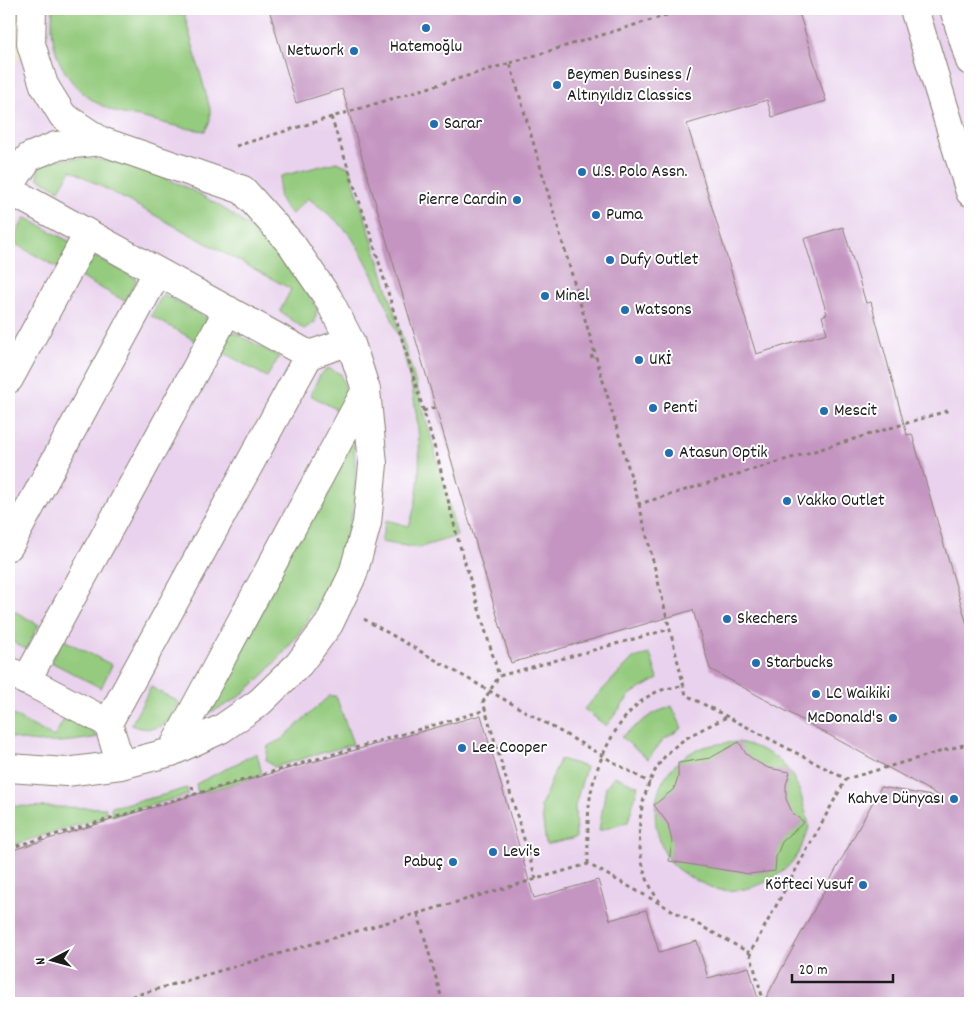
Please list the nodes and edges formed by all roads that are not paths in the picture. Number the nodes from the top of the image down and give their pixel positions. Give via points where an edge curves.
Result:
1 (32, 9) edge
2 (914, 9) edge
3 (954, 9) edge
4 (970, 61) edge
5 (101, 141) junction
6 (9, 188) edge
7 (970, 192) edge
8 (88, 234) junction
9 (157, 273) junction
10 (228, 310) junction
11 (350, 341) junction
12 (309, 355) junction
13 (9, 379) edge
14 (366, 390) junction
15 (9, 546) edge
16 (17, 676) edge
17 (108, 723) junction
18 (171, 752) junction
19 (121, 765) junction
20 (9, 768) edge

1 - 5 lane via 31,44 44,85 63,116
2 - 7 lane
3 - 4 lane
5 - 6 lane via 56,146 28,157
5 - 11 lane via 242,190 292,245 328,298
6 - 8 lane
8 - 9 lane
8 - 13 lane
9 - 10 lane
9 - 15 lane
10 - 12 lane
10 - 16 lane
11 - 12 lane
11 - 14 lane
12 - 17 lane
14 - 18 lane
14 - 18 lane via 373,464 367,523 353,574 329,624 299,664 260,702 221,729
16 - 17 lane
17 - 19 lane
18 - 19 lane
19 - 20 lane via 66,772

